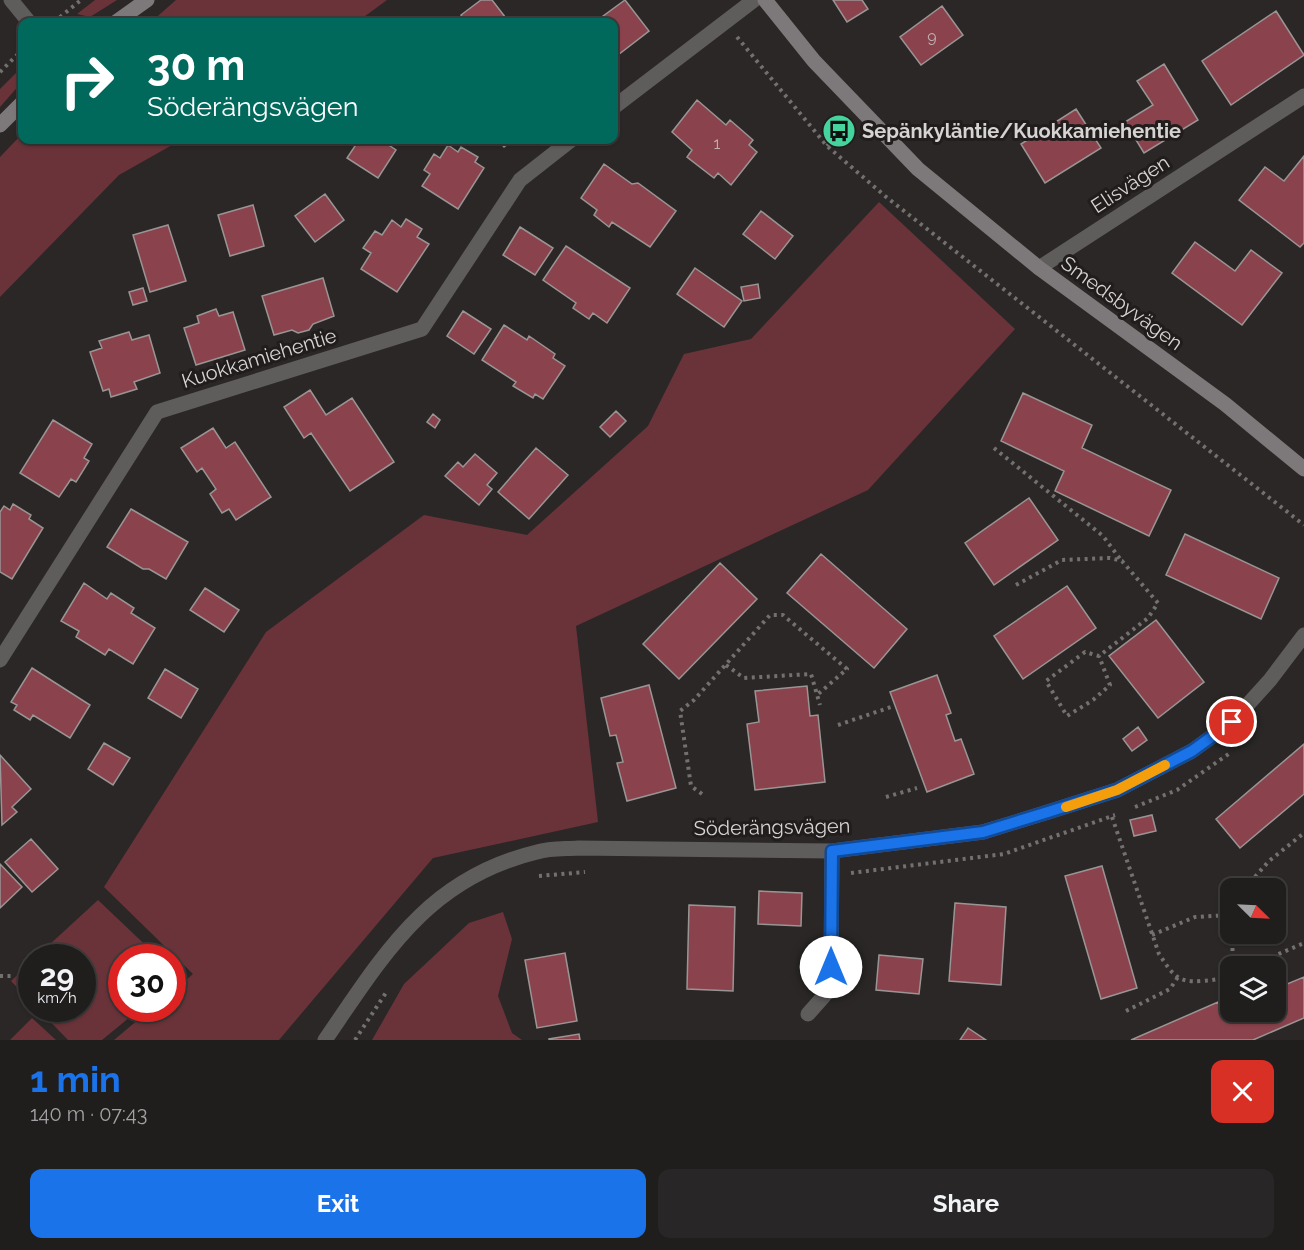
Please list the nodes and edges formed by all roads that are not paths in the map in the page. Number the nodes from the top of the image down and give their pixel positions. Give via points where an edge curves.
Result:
1 (11, 0) edge
2 (147, 0) edge
3 (753, 0) edge
4 (765, 0) edge
5 (26, 18) edge
6 (122, 18) edge
7 (1304, 96) edge
8 (618, 104) edge
9 (18, 107) edge
10 (0, 125) edge
11 (566, 144) edge
12 (1039, 268) junction
13 (1304, 469) edge
14 (1304, 635) edge
15 (0, 660) edge
16 (832, 851) junction
17 (808, 1014) dead end
18 (325, 1040) edge

1 - 5 street
2 - 6 main road
3 - 8 street
4 - 12 main road, Smedsbyvägen via 814,61 918,169
7 - 12 street, Elisvägen
9 - 10 main road
11 - 15 street, Kuokkamiehentie via 520,180 422,329 157,412
12 - 13 main road, Smedsbyvägen via 1225,404
14 - 16 street, Söderängsvägen via 1232,722 1192,751 1117,790 983,832
16 - 17 street via 831,967 824,996
16 - 18 street, Söderängsvägen via 578,848 539,851 492,867 460,884 416,917 388,947

